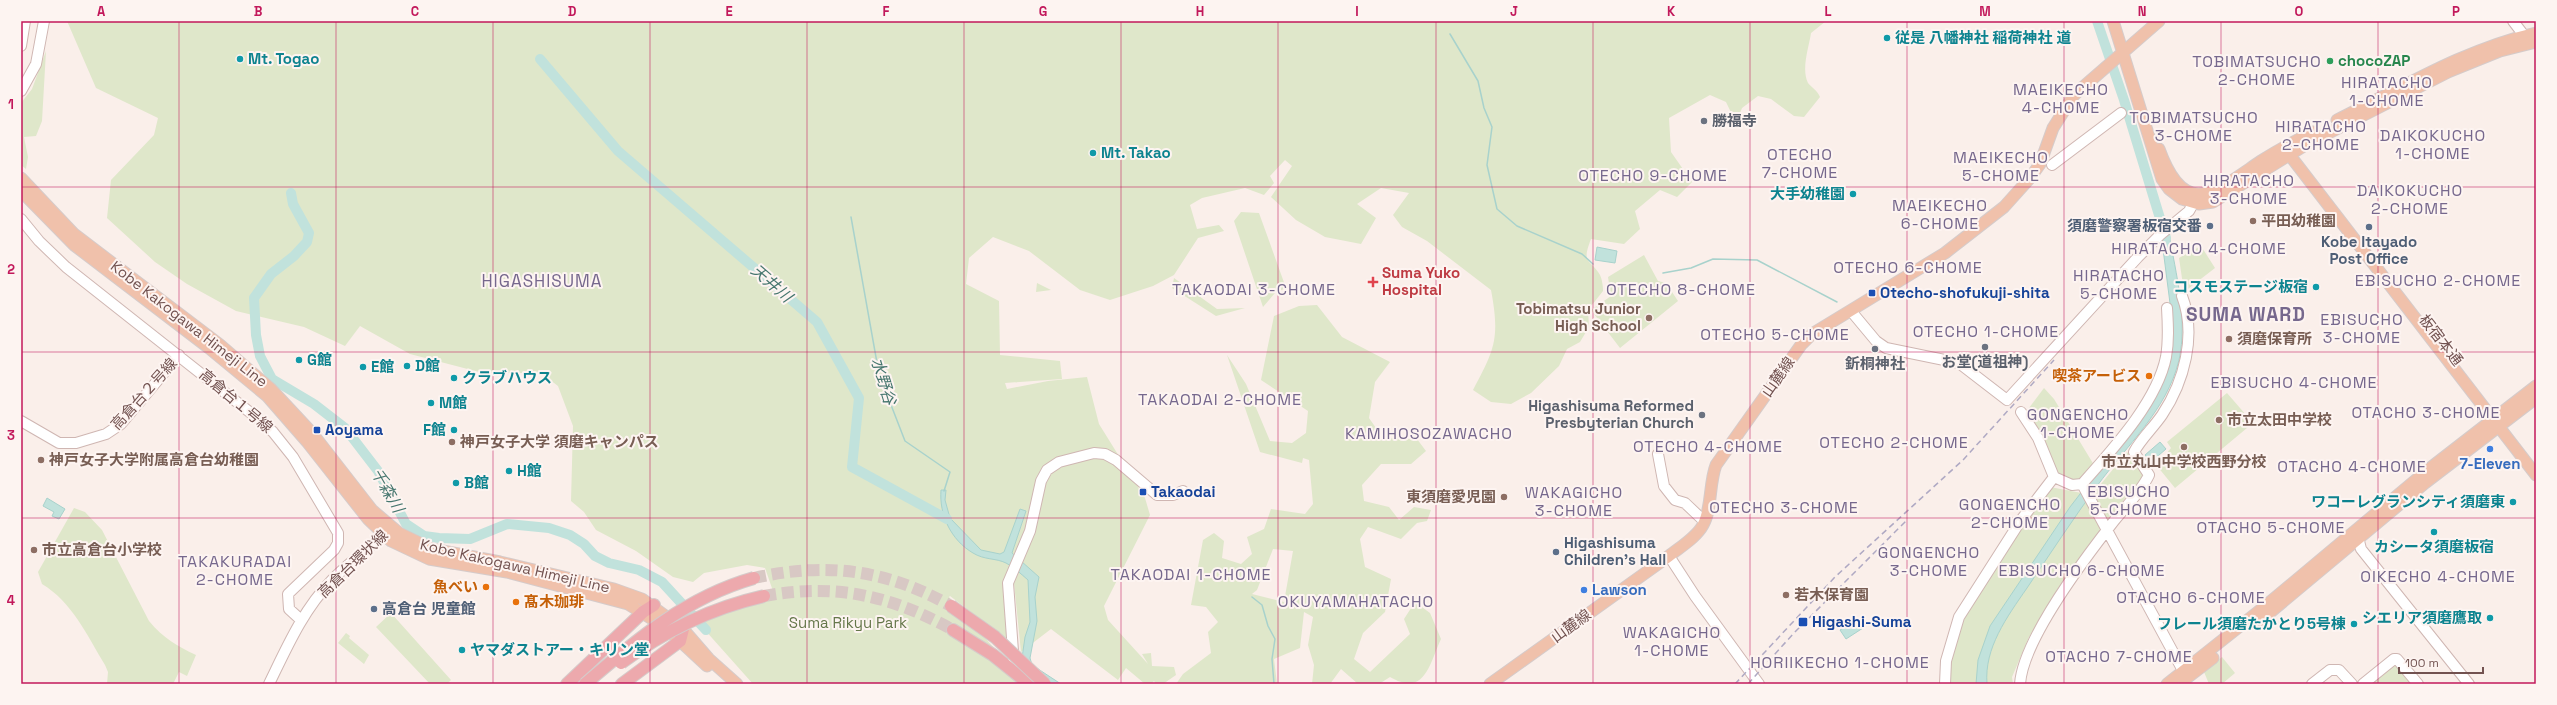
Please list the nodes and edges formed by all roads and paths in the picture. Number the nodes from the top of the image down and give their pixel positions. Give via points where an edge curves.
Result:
1 (25, 21) edge
2 (44, 21) edge
3 (2113, 21) edge
4 (2159, 21) edge
5 (2513, 21) edge
6 (2532, 39) edge
7 (21, 46) edge
8 (2121, 53) junction
9 (21, 91) edge
10 (2122, 112) dead end
11 (2289, 149) junction
12 (2052, 165) dead end
13 (21, 178) edge
14 (2185, 189) junction
15 (21, 191) edge
16 (2202, 194) junction
17 (2192, 203) junction
18 (21, 219) edge
19 (2182, 296) dead end
20 (2167, 308) dead end
21 (1851, 310) junction
22 (179, 355) junction
23 (2536, 386) edge
24 (2536, 398) edge
25 (2021, 412) dead end
26 (21, 421) edge
27 (2499, 421) junction
28 (1658, 454) dead end
29 (2536, 463) edge
30 (2536, 475) edge
31 (2054, 477) junction
32 (2082, 484) junction
33 (1183, 491) dead end
34 (1704, 521) junction
35 (387, 531) junction
36 (2106, 531) junction
37 (2357, 535) junction
38 (1669, 556) junction
39 (754, 578) tunnel mouth
40 (764, 596) tunnel mouth
41 (654, 605) junction
42 (951, 606) tunnel mouth
43 (643, 612) junction
44 (301, 620) junction
45 (683, 629) junction
46 (953, 630) tunnel mouth
47 (680, 641) junction
48 (2183, 678) edge
49 (269, 684) edge
50 (567, 684) edge
51 (585, 684) edge
52 (596, 684) edge
53 (622, 684) edge
54 (726, 684) edge
55 (737, 684) edge
56 (1029, 684) edge
57 (1034, 684) edge
58 (1045, 684) edge
59 (1490, 684) edge
60 (1759, 684) edge
61 (1945, 684) edge
62 (2020, 684) edge
63 (2167, 684) edge
64 (2312, 684) edge
65 (2352, 684) edge
66 (2363, 684) edge
67 (2418, 684) edge
68 (2469, 684) edge

1 - 7 street
2 - 9 street via 36,64
3 - 8 main road
4 - 8 main road, 山麓線
5 - 6 street
6 - 11 main road via 2466,64
8 - 14 main road via 2131,60 2161,155 2174,178
8 - 17 main road via 2162,179 2175,195
8 - 21 main road, 山麓線 via 2084,85 2068,103 2053,128 2040,164 2012,200 1945,253
10 - 12 street
11 - 16 main road via 2218,190
11 - 17 main road via 2218,200
11 - 27 main road, 板宿本通
13 - 35 main road, Kobe Kakogawa Himeji Line via 74,234 220,345 271,389 312,433
14 - 16 main road
14 - 17 street
15 - 35 main road, Kobe Kakogawa Himeji Line via 74,245 209,348 266,396 294,426 368,519
16 - 17 street
17 - 21 street via 2189,211 2159,236 2007,400 1959,363 1886,348 1876,341
18 - 22 street, 高倉台１号線 via 66,267
19 - 36 street via 2188,310 2188,337 2180,379 2166,408 2134,452 2149,473 2147,479
20 - 32 street via 2169,335 2166,358 2159,379 2149,399
21 - 34 main road, 山麓線 via 1812,334 1800,345 1721,458 1712,477
22 - 26 street, 高倉台２号線 via 121,424 106,434 76,443 59,443
22 - 44 street, 高倉台１号線 via 273,432 293,457 337,529 338,543 334,550 288,594 289,608
23 - 27 main road
24 - 27 main road
25 - 31 street via 2038,438
27 - 29 main road
27 - 30 main road
27 - 37 main road
28 - 34 street via 1664,486 1675,500 1685,503
31 - 32 street via 2072,485
31 - 61 street via 2021,520 1959,617 1946,661
32 - 36 street
33 - 57 street via 1160,496 1105,454 1094,453 1059,462 1047,470 1040,481 1030,531 1010,573 1008,583 1014,665
34 - 38 main road, 山麓線 via 1696,535
35 - 41 main road, Kobe Kakogawa Himeji Line via 432,550 500,562 614,589
35 - 43 main road, Kobe Kakogawa Himeji Line via 405,549 428,559 507,572 620,601
35 - 44 street, 高倉台環状線 via 333,580
36 - 48 street
36 - 62 street via 2075,574 2033,642 2023,665
37 - 48 main road
37 - 68 street via 2361,549
38 - 59 main road, 山麓線
38 - 60 street via 1694,596
39 - 51 highway, bridge via 726,587 678,611 630,646
40 - 52 highway, bridge via 727,606 682,624 635,652
41 - 43 highway
41 - 45 main road, Kobe Kakogawa Himeji Line
42 - 58 highway, bridge via 995,637
43 - 47 main road, Kobe Kakogawa Himeji Line via 666,627
43 - 50 highway
44 - 49 street, 高倉台環状線
45 - 47 highway
45 - 55 main road, Kobe Kakogawa Himeji Line via 709,659
46 - 56 highway via 993,655
47 - 53 highway
47 - 54 main road, Kobe Kakogawa Himeji Line
48 - 63 main road
64 - 65 street via 2330,670 2340,670
66 - 67 street via 2394,659 2397,659

